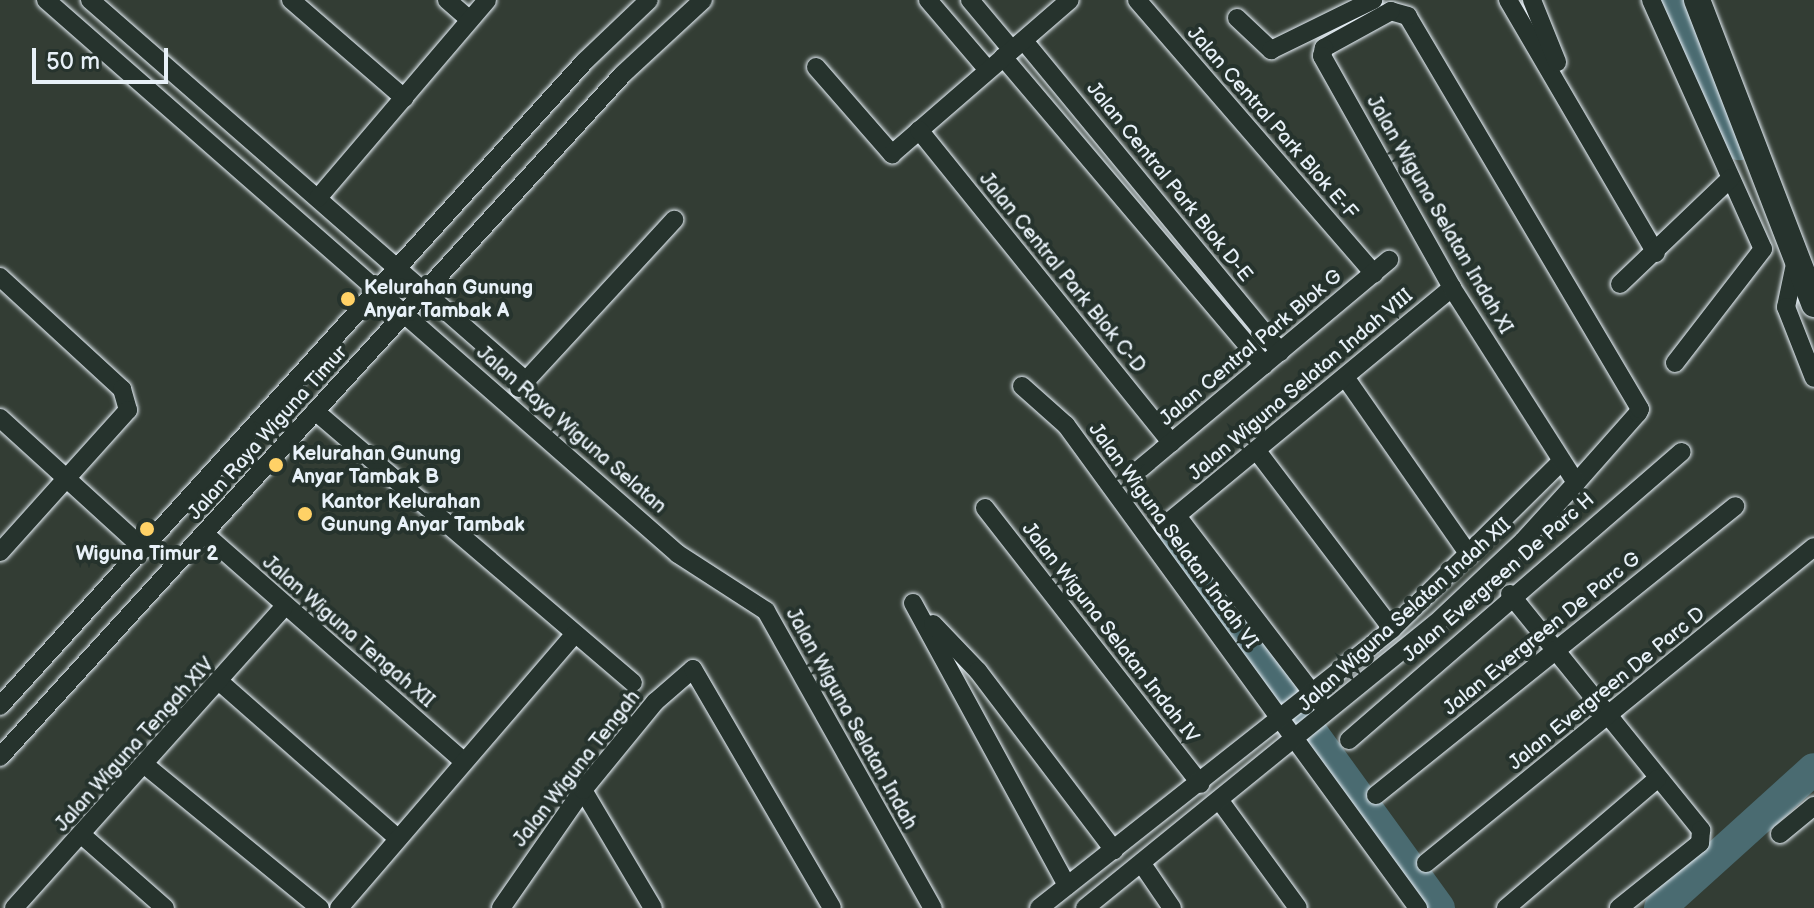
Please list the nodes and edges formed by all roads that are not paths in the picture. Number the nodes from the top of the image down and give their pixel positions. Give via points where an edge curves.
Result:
1 (46, 0) edge
2 (90, 0) edge
3 (291, 0) edge
4 (447, 0) edge
5 (487, 0) edge
6 (649, 0) edge
7 (703, 0) edge
8 (928, 0) edge
9 (970, 0) edge
10 (1070, 0) edge
11 (1137, 0) edge
12 (1373, 0) edge
13 (1508, 0) edge
14 (1532, 0) edge
15 (1651, 0) edge
16 (1697, 0) edge
17 (1349, 6) edge
18 (1408, 16) joint
19 (1237, 18) dead end
20 (470, 20) junction
21 (1013, 49) junction
22 (816, 67) dead end
23 (988, 70) junction
24 (404, 98) junction
25 (1575, 106) junction
26 (919, 130) junction
27 (1731, 178) junction
28 (318, 198) junction
29 (674, 220) dead end
30 (1656, 253) junction
31 (1389, 260) dead end
32 (397, 266) junction
33 (1794, 267) junction
34 (1374, 274) junction
35 (0, 277) edge
36 (1620, 284) dead end
37 (1452, 288) junction
38 (376, 290) junction
39 (427, 293) junction
40 (1814, 304) edge
41 (404, 315) junction
42 (1280, 352) junction
43 (1675, 363) dead end
44 (1264, 365) junction
45 (1345, 377) junction
46 (1814, 378) edge
47 (525, 380) junction
48 (1022, 386) dead end
49 (509, 403) junction
50 (321, 416) junction
51 (0, 418) edge
52 (1172, 443) junction
53 (1257, 451) junction
54 (1681, 452) dead end
55 (1561, 462) junction
56 (1141, 468) dead end
57 (64, 475) junction
58 (1576, 483) junction
59 (1735, 506) dead end
60 (985, 508) dead end
61 (206, 535) junction
62 (1814, 547) edge
63 (144, 549) junction
64 (1, 550) edge
65 (1469, 555) junction
66 (708, 574) joint
67 (1510, 594) junction
68 (284, 607) junction
69 (1392, 629) junction
70 (573, 636) junction
71 (1555, 652) junction
72 (47, 656) junction
73 (71, 680) junction
74 (221, 683) junction
75 (633, 683) dead end
76 (1308, 698) junction
77 (0, 706) edge
78 (1325, 717) junction
79 (1609, 717) junction
80 (1282, 719) junction
81 (1299, 739) junction
82 (1349, 740) dead end
83 (0, 757) edge
84 (463, 761) junction
85 (145, 765) junction
86 (1657, 779) junction
87 (1201, 784) junction
88 (583, 790) junction
89 (1376, 795) dead end
90 (1220, 801) junction
91 (1812, 811) edge
92 (1780, 834) dead end
93 (83, 836) junction
94 (395, 836) junction
95 (1114, 850) junction
96 (1426, 863) dead end
97 (1142, 864) junction
98 (1067, 886) junction
99 (0, 898) edge
100 (502, 907) edge
101 (13, 908) edge
102 (165, 908) edge
103 (320, 908) edge
104 (339, 908) edge
105 (653, 908) edge
106 (832, 908) edge
107 (933, 908) edge
108 (1039, 908) edge
109 (1085, 908) edge
110 (1172, 908) edge
111 (1298, 908) edge
112 (1418, 908) edge
113 (1506, 908) edge
114 (1619, 908) edge

1 - 38 street, Jalan Raya Wiguna Selatan
2 - 28 street, Jalan Raya Wiguna Selatan
3 - 24 street
4 - 20 street
5 - 20 street
6 - 32 street, Jalan Raya Wiguna Timur
7 - 39 street, Jalan Raya Wiguna Timur via 623,74
8 - 23 street
9 - 21 street
10 - 21 street
11 - 34 street, Jalan Central Park Blok E-F
12 - 17 street
13 - 25 street
14 - 25 street
15 - 27 street
16 - 33 street
17 - 19 street via 1276,49
18 - 37 street, Jalan Wiguna Selatan Indah XI via 1391,11 1324,48 1322,56
18 - 58 street, Jalan Wiguna Selatan Indah XII via 1639,403
20 - 24 street
21 - 23 street
21 - 42 street, Jalan Central Park Blok D-E
21 - 44 street
22 - 26 street via 886,152
23 - 26 street
24 - 28 street
25 - 30 street
26 - 52 street, Jalan Central Park Blok C-D
27 - 30 street
27 - 43 street via 1763,254
28 - 32 street, Jalan Raya Wiguna Selatan
29 - 47 street
30 - 36 street
31 - 34 street, Jalan Central Park Blok G
32 - 38 street, Jalan Raya Wiguna Timur
32 - 39 street, Jalan Raya Wiguna Selatan
33 - 40 street
33 - 46 street via 1786,307
34 - 42 street, Jalan Central Park Blok G
35 - 57 street via 128,399 128,410
37 - 45 street, Jalan Wiguna Selatan Indah VIII
37 - 55 street, Jalan Wiguna Selatan Indah XI
38 - 41 street, Jalan Raya Wiguna Selatan
38 - 63 street, Jalan Raya Wiguna Timur
39 - 41 street, Jalan Raya Wiguna Timur
39 - 47 street, Jalan Raya Wiguna Selatan
41 - 49 street, Jalan Raya Wiguna Selatan
41 - 50 street, Jalan Raya Wiguna Timur
42 - 44 street, Jalan Central Park Blok G
44 - 52 street, Jalan Central Park Blok G
45 - 53 street, Jalan Wiguna Selatan Indah VIII
45 - 65 street
47 - 49 street
48 - 80 street, Jalan Wiguna Selatan Indah VI via 1066,425
49 - 66 street, Jalan Raya Wiguna Selatan
50 - 61 street, Jalan Raya Wiguna Timur
50 - 70 street
51 - 57 street
52 - 56 street, Jalan Central Park Blok G
53 - 69 street
53 - 76 street, Jalan Wiguna Selatan Indah VIII via 1171,521
54 - 67 street, Jalan Evergreen De Parc H
55 - 58 street, Jalan Wiguna Selatan Indah XI
55 - 65 street, Jalan Wiguna Selatan Indah XII
57 - 63 street
57 - 64 street
58 - 78 street, Jalan Wiguna Selatan Indah XII via 1457,603
59 - 71 street, Jalan Evergreen De Parc G
60 - 87 street, Jalan Wiguna Selatan Indah IV
61 - 68 street, Jalan Wiguna Tengah XII
61 - 73 street, Jalan Raya Wiguna Timur
62 - 79 street, Jalan Evergreen De Parc D
63 - 72 street, Jalan Raya Wiguna Timur
65 - 69 street, Jalan Wiguna Selatan Indah XII
66 - 107 street, Jalan Wiguna Selatan Indah via 746,592 766,611
67 - 71 street
67 - 82 street, Jalan Evergreen De Parc H
68 - 74 street, Jalan Wiguna Tengah XIV
68 - 84 street, Jalan Wiguna Tengah XII
69 - 76 street, Jalan Wiguna Selatan Indah XII
70 - 75 street
70 - 84 street
71 - 79 street
71 - 89 street, Jalan Evergreen De Parc G
72 - 73 street
72 - 77 street, Jalan Raya Wiguna Timur
73 - 83 street, Jalan Raya Wiguna Timur
74 - 85 street, Jalan Wiguna Tengah XIV
74 - 94 street
76 - 78 street, Jalan Wiguna Selatan Indah VIII
76 - 80 street, Jalan Wiguna Selatan Indah XII
78 - 81 street, Jalan Wiguna Selatan Indah XII
79 - 86 street
79 - 96 street, Jalan Evergreen De Parc D
80 - 81 street, Jalan Wiguna Selatan Indah VI
80 - 87 street, Jalan Wiguna Selatan Indah XII
81 - 90 street, Jalan Wiguna Selatan Indah XII
81 - 112 street, Jalan Wiguna Selatan Indah VI
84 - 94 street
85 - 93 street, Jalan Wiguna Tengah XIV
85 - 103 street
86 - 113 street
86 - 114 street via 1703,837
87 - 95 street, Jalan Wiguna Selatan Indah XII
88 - 100 street, Jalan Wiguna Tengah
88 - 105 street
88 - 106 street, Jalan Wiguna Tengah via 655,702 699,671
90 - 97 street, Jalan Wiguna Selatan Indah XII
90 - 111 street
91 - 92 street
93 - 101 street, Jalan Wiguna Tengah XIV
93 - 102 street
94 - 104 street
95 - 98 street, Jalan Wiguna Selatan Indah XII
95 - 98 street via 978,671 918,609
97 - 109 street, Jalan Wiguna Selatan Indah XII
97 - 110 street
98 - 108 street, Jalan Wiguna Selatan Indah XII
99 - 101 street

